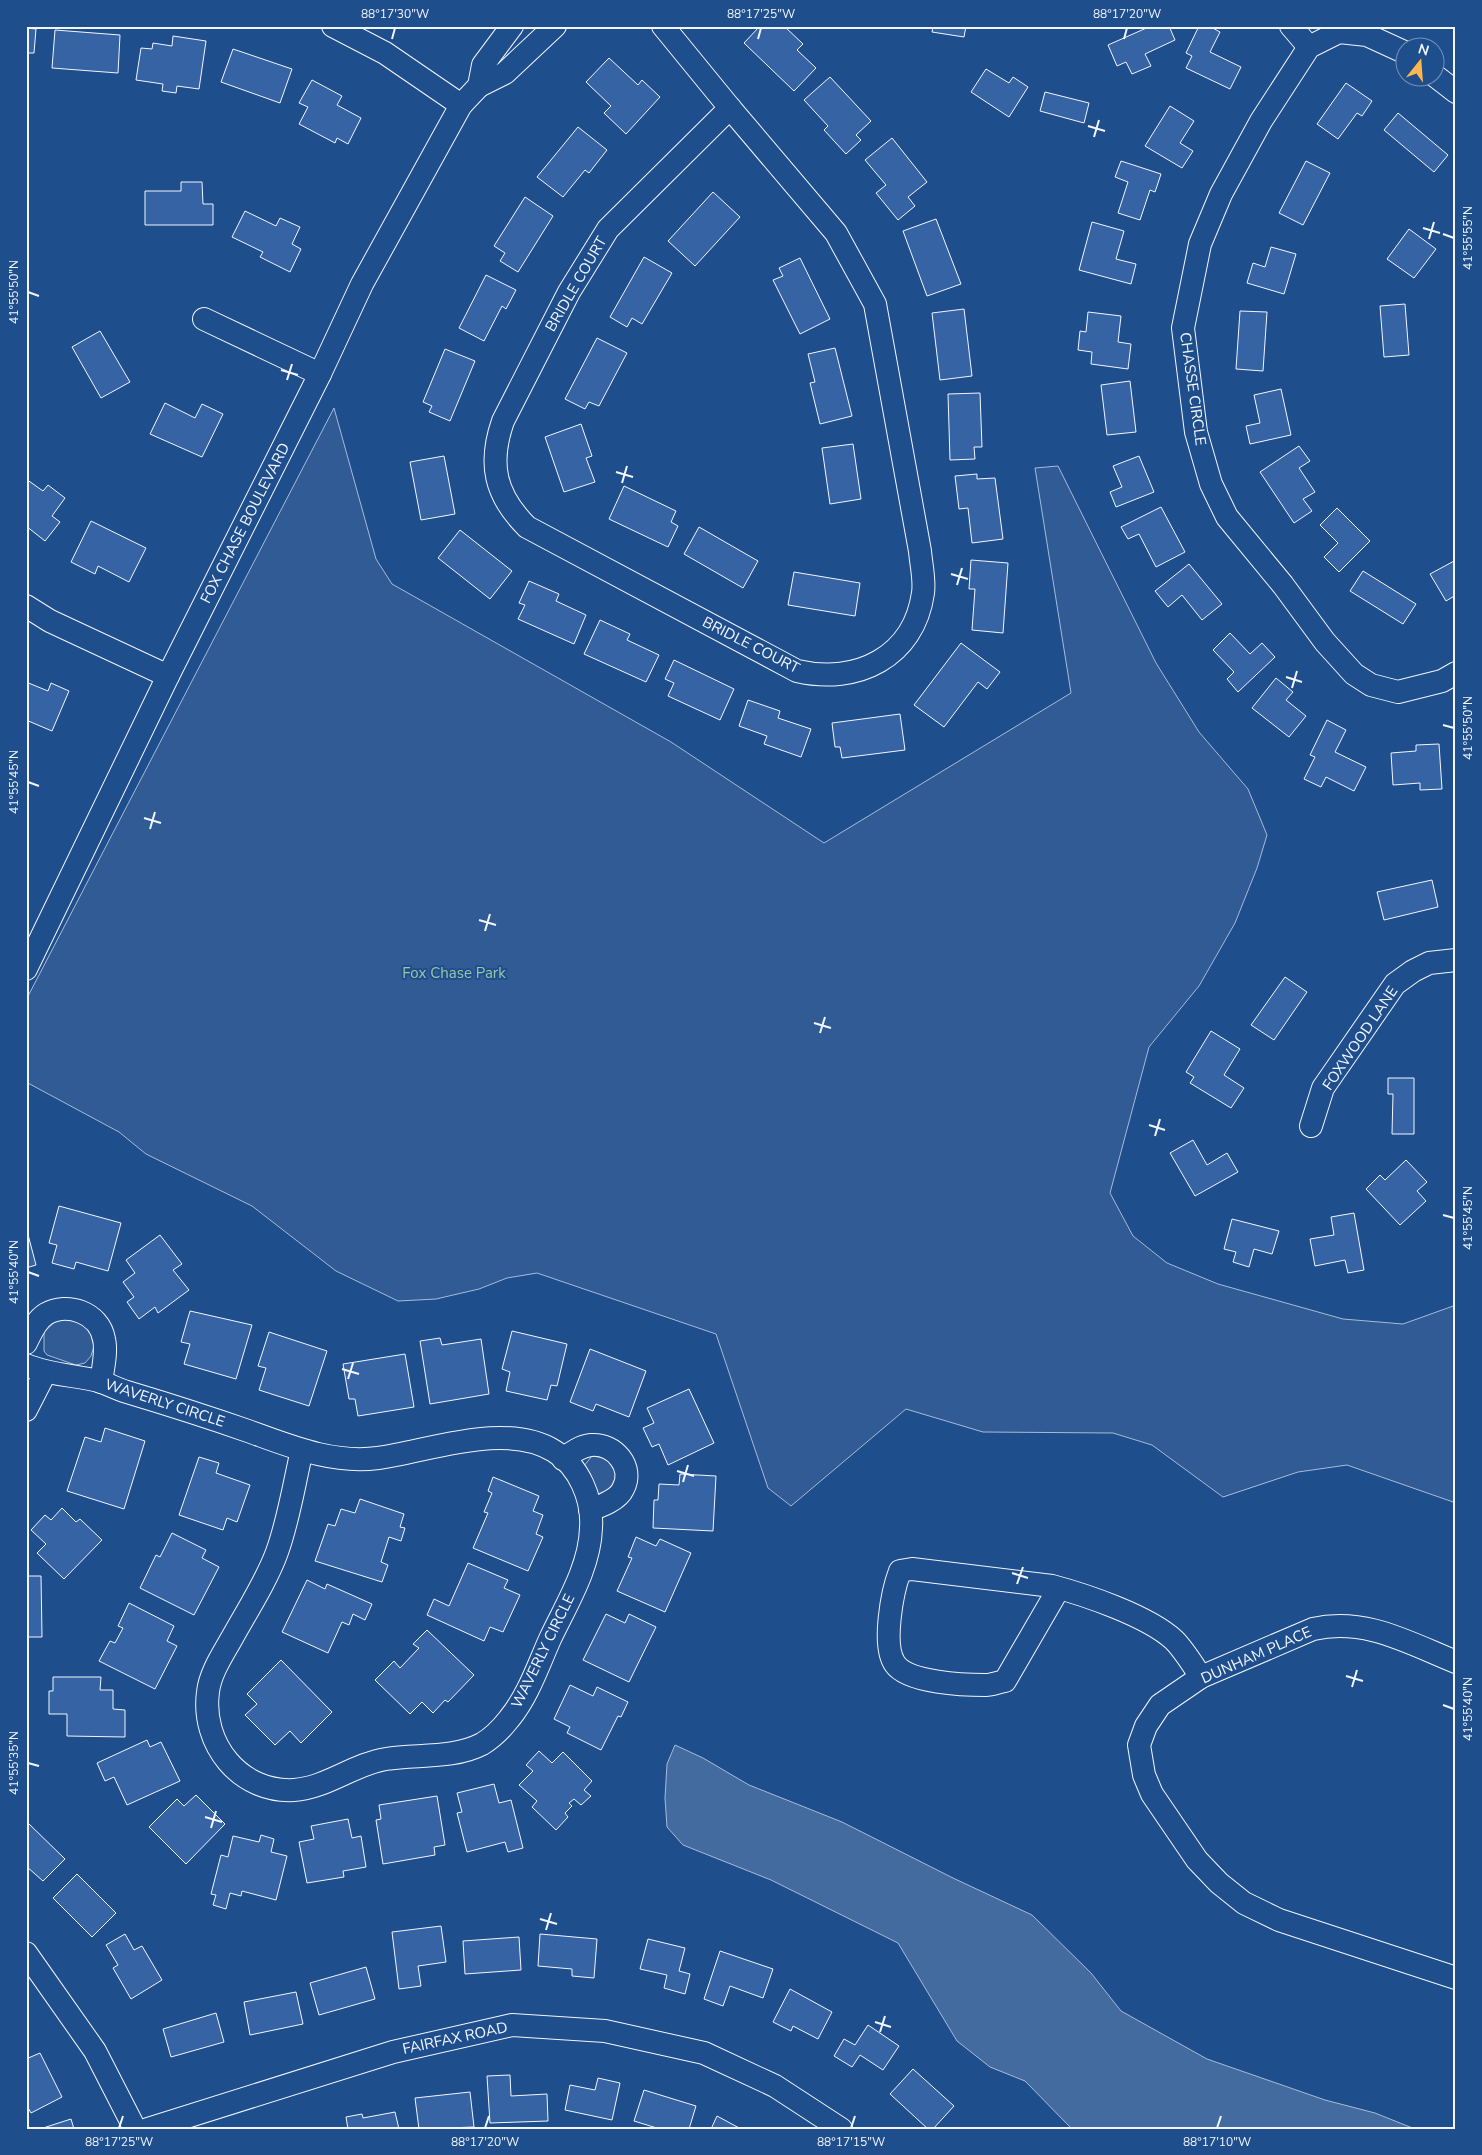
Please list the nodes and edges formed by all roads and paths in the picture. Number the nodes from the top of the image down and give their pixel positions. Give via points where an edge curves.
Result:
1 (333, 26) edge
2 (512, 26) edge
3 (555, 26) edge
4 (663, 26) edge
5 (1291, 26) edge
6 (1309, 47) junction
7 (1394, 47) edge
8 (1444, 83) edge
9 (478, 86) junction
10 (1456, 92) edge
11 (461, 105) junction
12 (730, 108) junction
13 (204, 319) dead end
14 (320, 374) junction
15 (26, 606) edge
16 (1456, 673) edge
17 (168, 676) junction
18 (1456, 960) edge
19 (28, 964) edge
20 (1311, 1126) dead end
21 (26, 1343) edge
22 (35, 1369) edge
23 (101, 1382) junction
24 (26, 1410) edge
25 (302, 1450) junction
26 (563, 1459) junction
27 (590, 1510) junction
28 (1059, 1588) junction
29 (1456, 1662) edge
30 (1201, 1677) junction
31 (26, 1953) edge
32 (1456, 1978) edge
33 (135, 2129) edge
34 (148, 2129) edge
35 (841, 2129) edge

1 - 11 street via 385,54
2 - 9 street, FOX CHASE BOULEVARD via 484,65
3 - 9 street, FOX CHASE BOULEVARD via 505,73
4 - 12 street, BRIDLE COURT
5 - 6 street
6 - 7 street via 1339,32 1367,35
6 - 16 street, CHASSE CIRCLE via 1261,121 1221,194 1200,244 1183,328 1196,432 1211,484 1227,517 1354,674 1371,685 1398,692 1442,681
8 - 10 street
9 - 11 street, FOX CHASE BOULEVARD
11 - 14 street, FOX CHASE BOULEVARD via 362,284
12 - 12 street, BRIDLE COURT via 608,229 569,292 503,421 497,439 496,475 502,496 527,527 797,671 818,676 840,676 866,669 886,657 904,640 918,617 924,592 920,551 875,304 836,233
13 - 14 street
14 - 17 street, FOX CHASE BOULEVARD
15 - 17 street via 50,621
17 - 19 street, FOX CHASE BOULEVARD
18 - 20 street, FOXWOOD LANE via 1429,963 1395,984 1323,1088
21 - 23 street via 45,1314 62,1308 82,1311 97,1322 104,1338
22 - 23 street, WAVERLY CIRCLE
22 - 24 street
23 - 25 street, WAVERLY CIRCLE
25 - 26 street, WAVERLY CIRCLE via 340,1460 375,1459 502,1438 530,1442 553,1450
25 - 27 street, WAVERLY CIRCLE via 277,1553 219,1660 208,1690 208,1717 214,1743 228,1764 270,1788 296,1790 358,1766 386,1759 452,1753 481,1744 497,1732 527,1692 574,1587 589,1549
26 - 27 street, WAVERLY CIRCLE via 572,1467 584,1488
26 - 27 street via 591,1445 611,1448 623,1461 626,1478 623,1490 607,1503
28 - 28 street via 912,1569 900,1571 894,1591 888,1649 900,1670 923,1679 988,1685 1005,1681
28 - 30 street via 1083,1594 1158,1628 1174,1640
29 - 30 street, DUNHAM PLACE via 1370,1628 1332,1624
30 - 32 street, DUNHAM PLACE via 1160,1705 1146,1726 1139,1745 1144,1775 1152,1794 1197,1860 1244,1903 1279,1920
31 - 33 street via 95,2051
34 - 35 street, FAIRFAX ROAD via 393,2052 512,2025 605,2031 704,2053 775,2086

